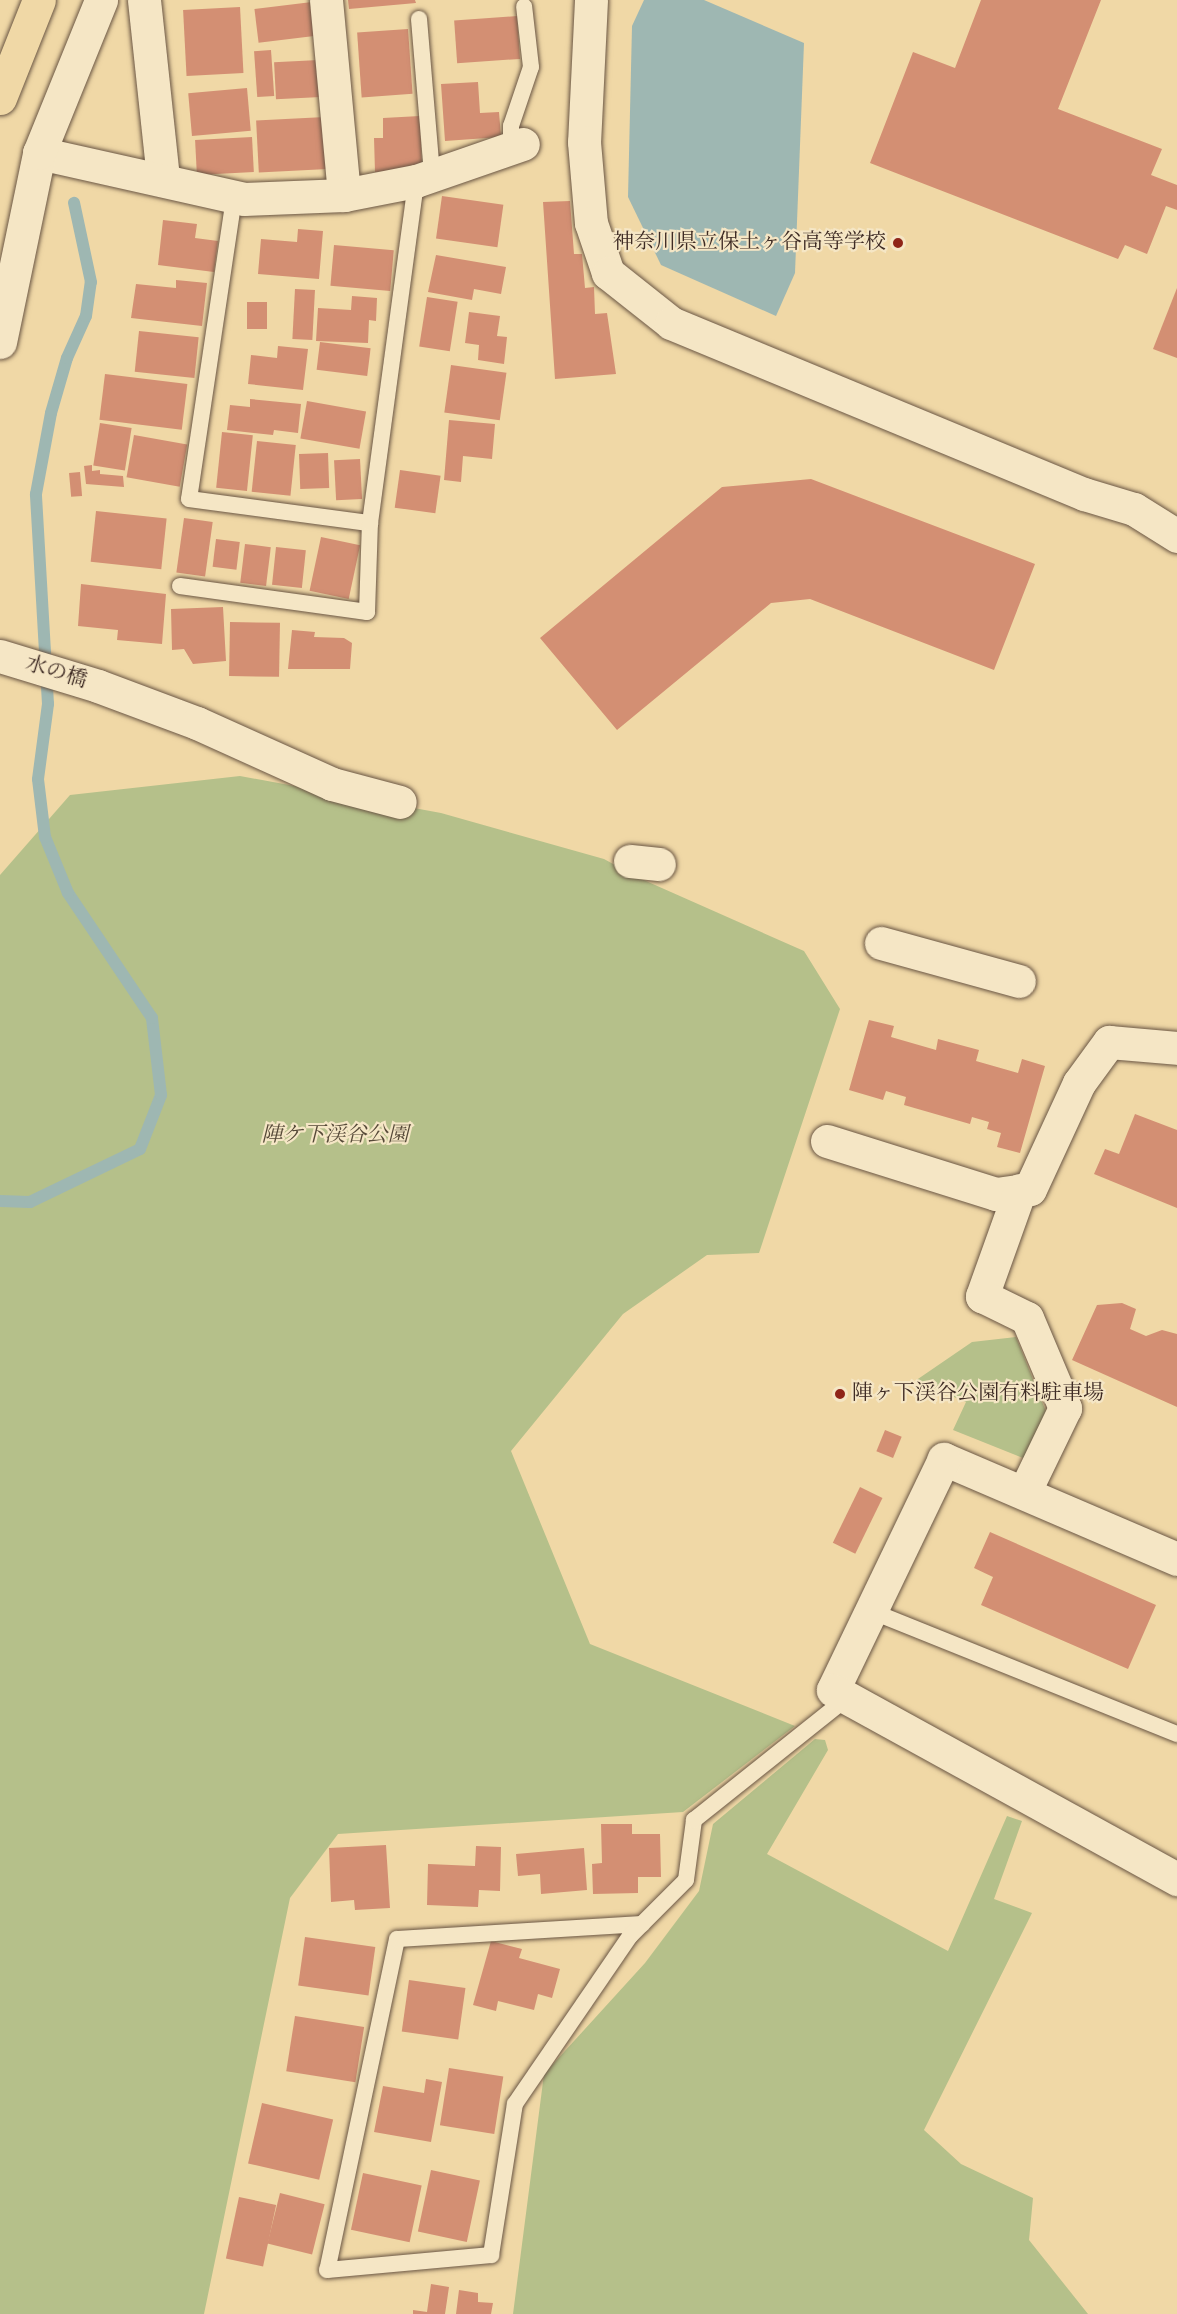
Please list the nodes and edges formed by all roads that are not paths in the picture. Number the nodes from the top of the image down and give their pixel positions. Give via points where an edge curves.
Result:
1 (39, 0) edge
2 (101, 0) edge
3 (144, 0) edge
4 (326, 0) edge
5 (591, 0) edge
6 (524, 6) dead end
7 (419, 19) dead end
8 (0, 98) edge
9 (517, 146) joint
10 (39, 153) junction
11 (424, 178) junction
12 (163, 179) junction
13 (344, 195) junction
14 (234, 198) junction
15 (0, 342) edge
16 (370, 523) junction
17 (1177, 536) edge
18 (180, 586) dead end
19 (7, 658) edge
20 (400, 802) dead end
21 (881, 943) dead end
22 (1019, 981) dead end
23 (1177, 1048) edge
24 (827, 1141) dead end
25 (1020, 1191) junction
26 (1024, 1493) junction
27 (1177, 1559) edge
28 (871, 1611) junction
29 (847, 1698) junction
30 (1177, 1734) edge
31 (1177, 1879) edge
32 (642, 1924) junction

1 - 8 main road
2 - 10 street
3 - 12 street
4 - 13 street
5 - 17 street via 584,142 591,223 608,273 670,323 1084,494 1134,509
6 - 9 lane via 531,67 511,126
7 - 11 lane
9 - 11 street
10 - 12 street
10 - 15 street
11 - 13 street
11 - 16 lane
12 - 14 street
13 - 14 street
14 - 16 lane via 189,499
16 - 18 lane via 367,612
19 - 20 street, 水の橋 via 197,723 332,784
21 - 22 street
23 - 25 street via 1109,1042 1079,1083 1029,1189
24 - 25 street via 996,1194
25 - 26 street via 982,1296 1027,1318 1065,1407
26 - 27 street
26 - 28 street via 944,1459
28 - 29 street via 833,1690
28 - 30 lane
29 - 31 street
29 - 32 lane via 694,1820 686,1880
32 - 32 lane via 515,2104 491,2255 327,2270 397,1939

